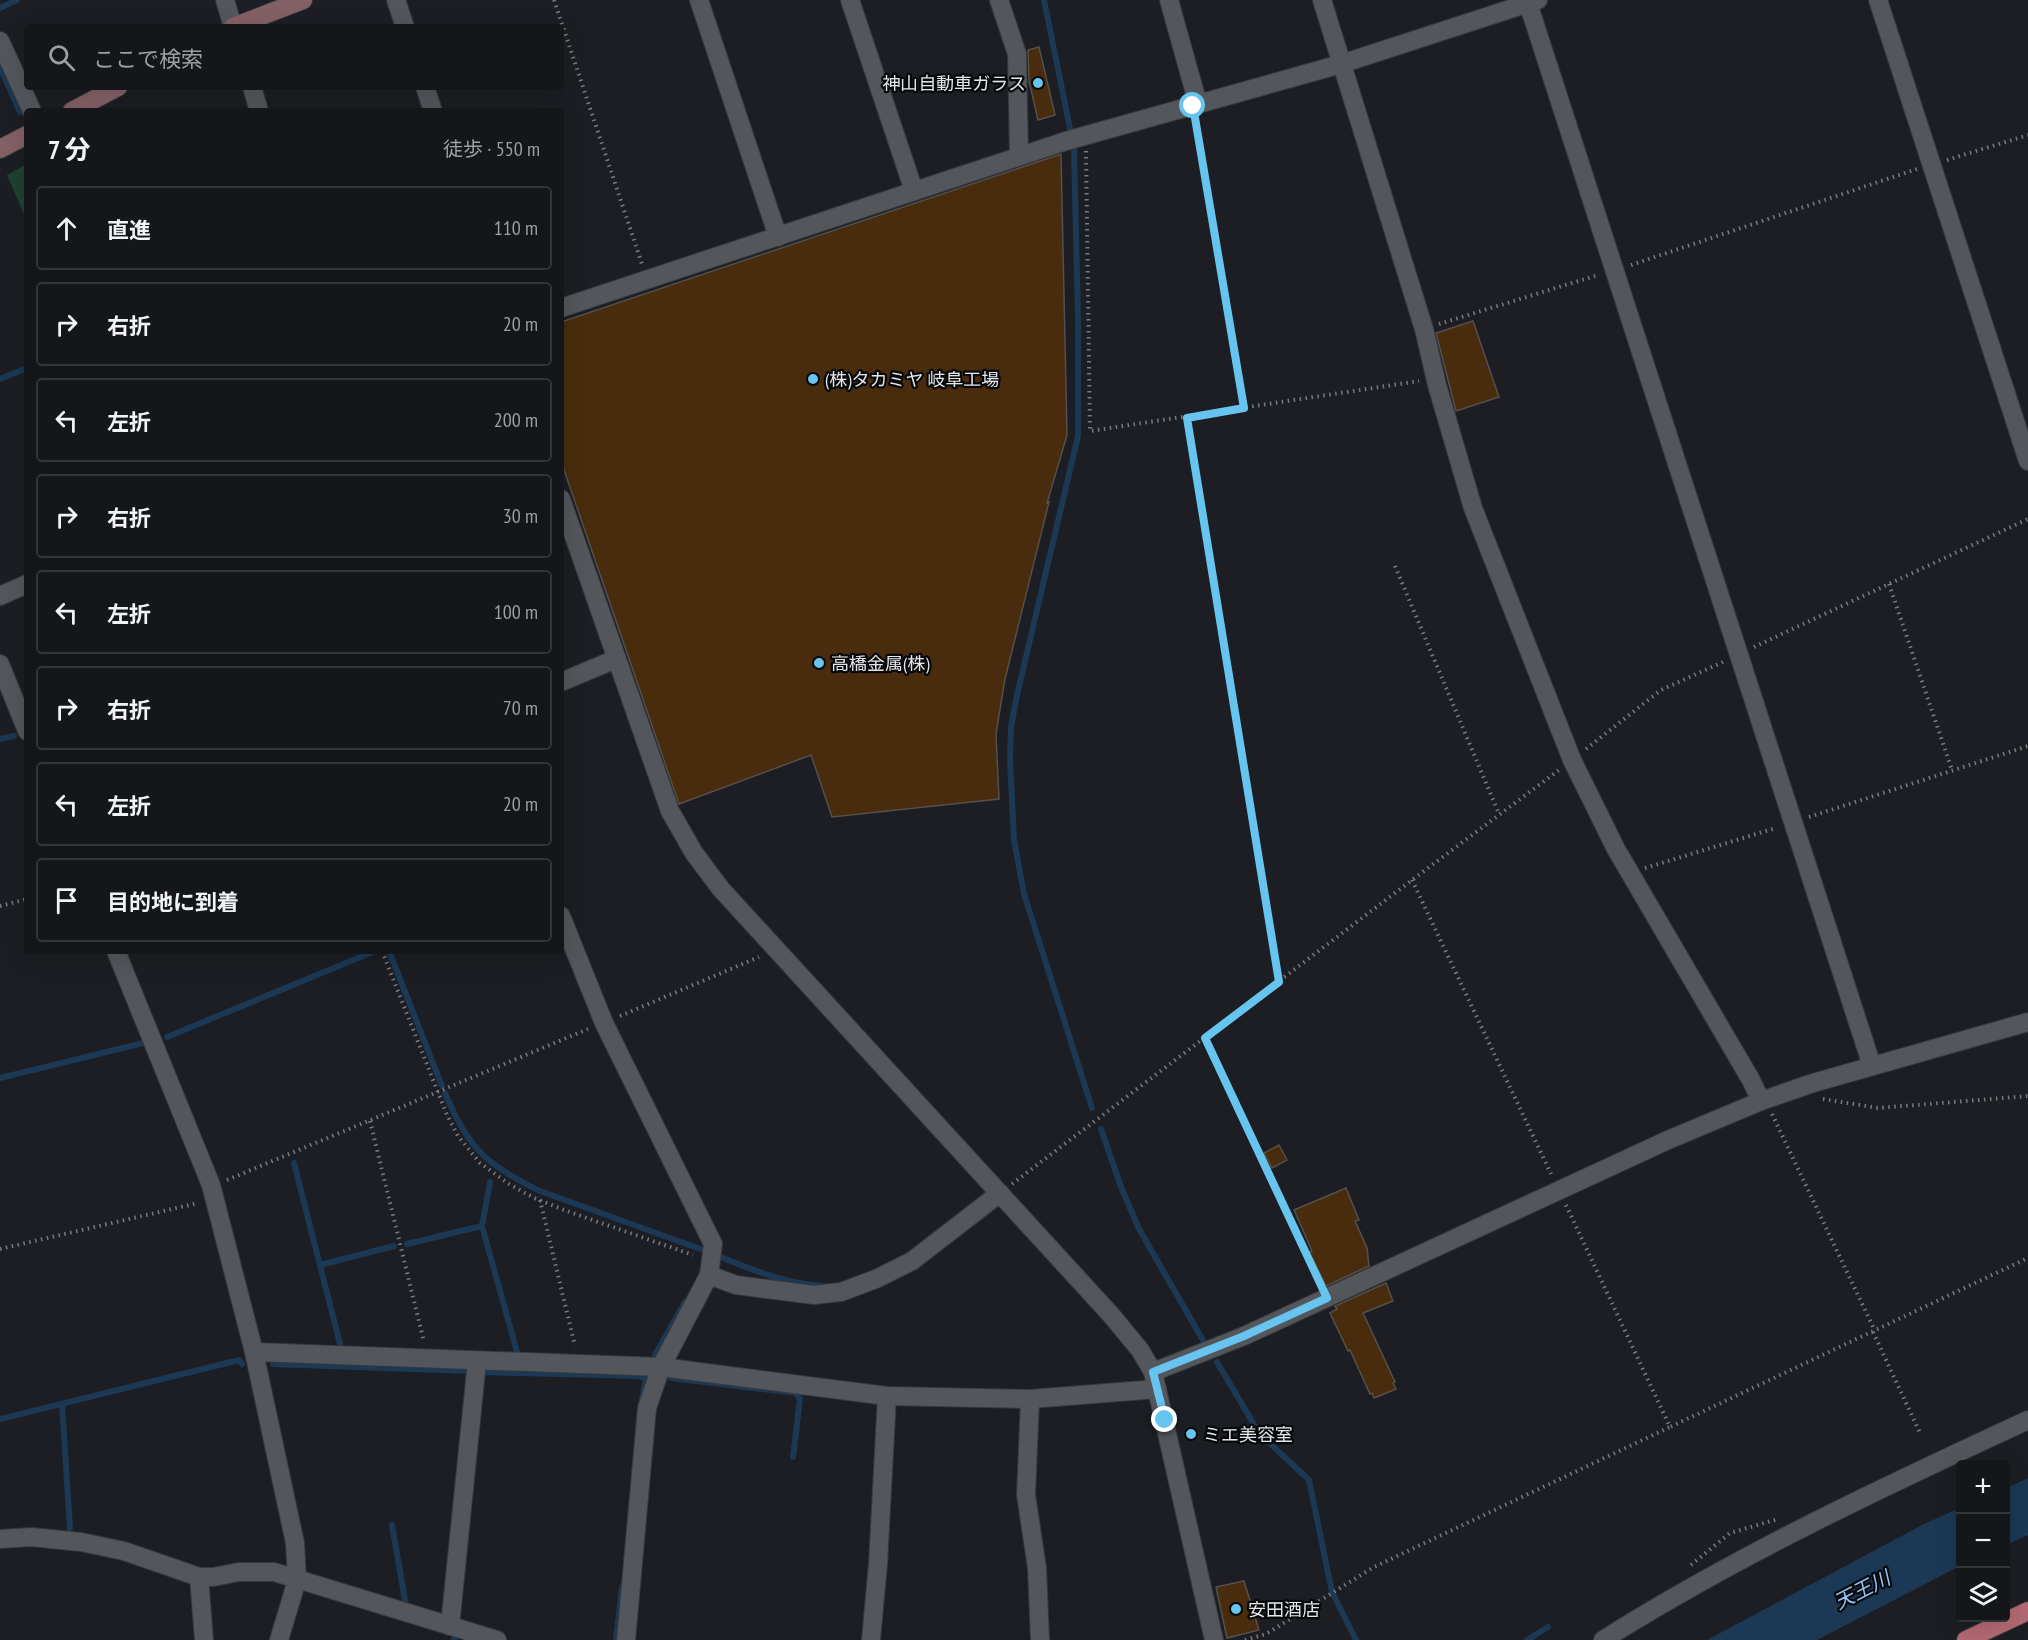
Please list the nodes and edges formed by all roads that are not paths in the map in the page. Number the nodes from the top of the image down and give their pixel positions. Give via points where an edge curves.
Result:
1 (225, 0) edge
2 (303, 0) edge
3 (396, 0) edge
4 (699, 0) edge
5 (850, 0) edge
6 (999, 0) edge
7 (1169, 0) edge
8 (1322, 0) edge
9 (1878, 0) edge
10 (1533, 2) edge
11 (232, 24) edge
12 (241, 24) edge
13 (404, 24) edge
14 (0, 40) edge
15 (1341, 64) junction
16 (112, 90) edge
17 (253, 90) edge
18 (426, 90) edge
19 (1196, 105) junction
20 (31, 108) edge
21 (78, 108) edge
22 (258, 108) edge
23 (432, 108) edge
24 (24, 137) edge
25 (0, 149) edge
26 (1019, 156) junction
27 (914, 191) junction
28 (778, 237) junction
29 (564, 308) edge
30 (2028, 461) edge
31 (564, 508) edge
32 (24, 585) edge
33 (0, 596) edge
34 (616, 658) junction
35 (0, 664) edge
36 (564, 681) edge
37 (24, 724) edge
38 (564, 923) edge
39 (117, 954) edge
40 (2028, 1022) edge
41 (1872, 1066) junction
42 (1763, 1101) junction
43 (1000, 1193) junction
44 (710, 1268) junction
45 (254, 1352) junction
46 (477, 1361) junction
47 (661, 1367) junction
48 (1155, 1380) junction
49 (887, 1395) junction
50 (1030, 1399) junction
51 (2028, 1420) edge
52 (0, 1539) edge
53 (199, 1577) junction
54 (297, 1580) junction
55 (2028, 1611) edge
56 (450, 1626) junction
57 (204, 1640) edge
58 (279, 1640) edge
59 (497, 1640) edge
60 (626, 1640) edge
61 (871, 1640) edge
62 (1040, 1640) edge
63 (1214, 1640) edge
64 (1603, 1640) edge
65 (1966, 1640) edge

1 - 11 street
2 - 12 main road
3 - 13 street
4 - 28 street
5 - 27 street
6 - 26 street via 1017,54
7 - 19 street
8 - 15 street
9 - 30 street
10 - 15 street
10 - 41 street via 1614,270
14 - 20 street
15 - 19 street
15 - 42 street via 1424,329 1473,508 1572,760 1616,849
16 - 21 main road
17 - 22 street
18 - 23 street
19 - 26 street
24 - 25 main road
26 - 27 street
27 - 28 street
28 - 29 street
31 - 34 street
32 - 33 street
34 - 36 street
34 - 43 street via 670,811 694,853 721,889
35 - 37 street
38 - 44 street via 604,1023 713,1244
39 - 45 street via 213,1192
40 - 41 street
41 - 42 street
42 - 48 street via 1668,1140
43 - 44 street via 912,1261 841,1292 814,1295 736,1285
43 - 48 street via 1140,1350
44 - 47 street
45 - 46 street
45 - 54 street via 295,1543
46 - 47 street
46 - 56 street
47 - 49 street
47 - 60 street via 647,1408
48 - 50 street
48 - 63 street
49 - 50 street
49 - 61 street
50 - 62 street via 1026,1495 1037,1568
51 - 64 street via 1867,1494 1652,1609
52 - 53 street via 31,1537 81,1542 124,1551
53 - 54 street via 274,1572
53 - 57 street
54 - 56 street
54 - 58 street
55 - 65 main road
56 - 59 street

